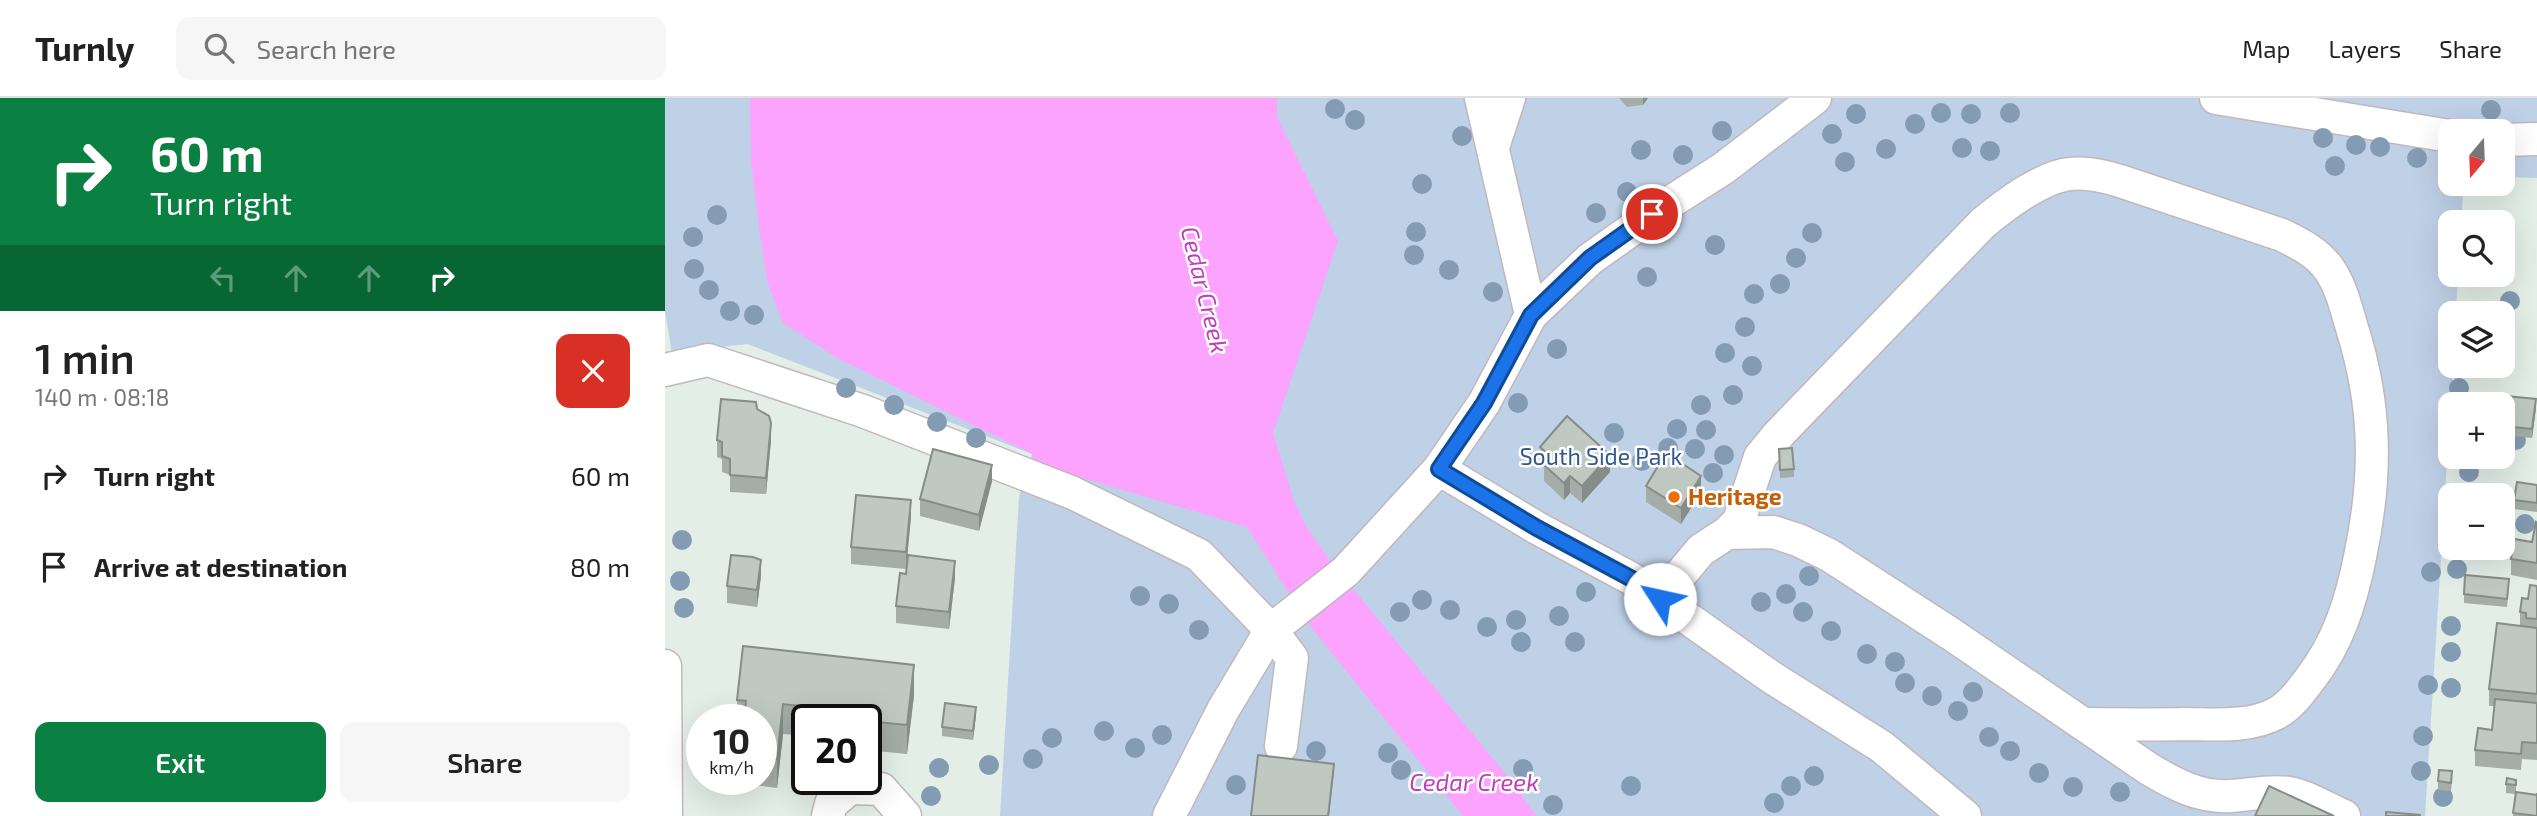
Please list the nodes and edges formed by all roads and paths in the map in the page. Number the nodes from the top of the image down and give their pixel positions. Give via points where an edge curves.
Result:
1 (1481, 98) edge
2 (1509, 98) edge
3 (1815, 98) edge
4 (2216, 98) edge
5 (2346, 109) edge
6 (2438, 133) edge
7 (2537, 138) edge
8 (2515, 139) edge
9 (1493, 147) junction
10 (1531, 315) junction
11 (665, 370) edge
12 (1439, 469) junction
13 (1727, 533) junction
14 (1660, 599) junction
15 (1282, 621) junction
16 (665, 666) edge
17 (2083, 724) junction
18 (1281, 746) dead end
19 (666, 816) edge
20 (828, 816) edge
21 (905, 816) edge
22 (1169, 816) edge
23 (1965, 816) edge
24 (2344, 816) edge

1 - 9 street
2 - 9 street
3 - 10 street via 1724,168 1590,258
4 - 5 street
5 - 6 street
7 - 8 street
9 - 10 street
10 - 12 street via 1484,403
11 - 15 street via 708,360 863,411 1073,493 1199,555
12 - 14 street
12 - 15 street via 1346,571
13 - 14 street via 1701,550
13 - 17 street via 1773,532 1829,555
13 - 17 street via 1746,506 1760,457 1779,434 1983,223 2040,185 2069,174 2096,174 2282,235 2307,248 2329,270 2342,297 2370,402 2374,439 2368,521 2338,634 2296,697 2266,718 2227,724
14 - 23 street via 1882,747
15 - 18 street via 1292,658
15 - 22 street via 1223,710
16 - 19 street
17 - 24 street via 2177,786 2207,795 2291,793
20 - 21 street via 831,804 850,788 881,789

